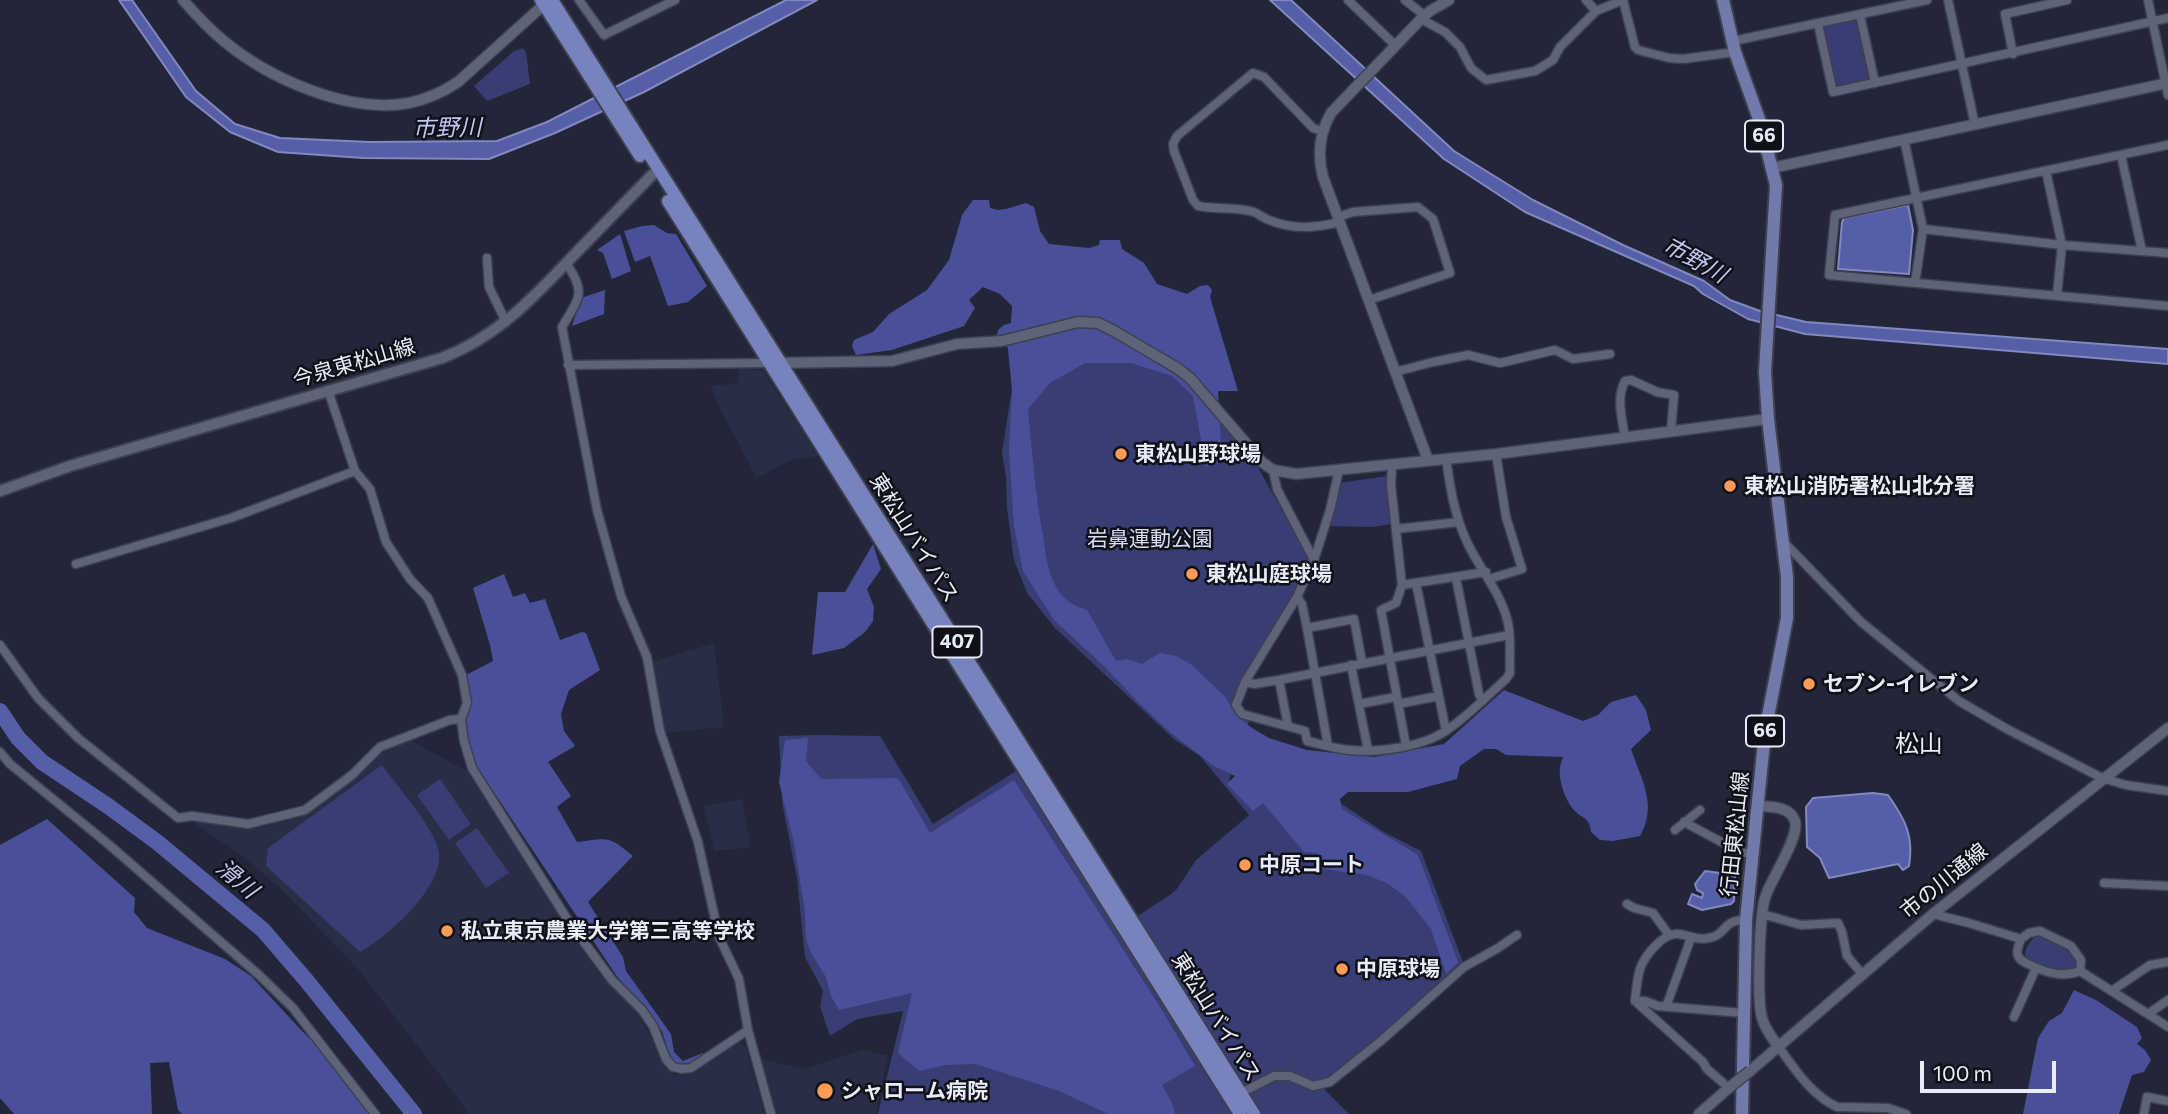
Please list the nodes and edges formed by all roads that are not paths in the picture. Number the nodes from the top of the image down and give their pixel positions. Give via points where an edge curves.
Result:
1 (183, 0) edge
2 (579, 0) edge
3 (675, 0) edge
4 (1348, 0) edge
5 (1405, 0) edge
6 (1449, 0) edge
7 (1587, 0) edge
8 (1623, 0) edge
9 (1723, 0) edge
10 (1927, 0) edge
11 (1948, 0) edge
12 (2067, 0) edge
13 (2148, 0) edge
14 (546, 1) edge
15 (1596, 11) junction
16 (1860, 15) junction
17 (1422, 17) junction
18 (2168, 18) edge
19 (2152, 22) junction
20 (1818, 23) junction
21 (1395, 45) junction
22 (1734, 47) junction
23 (2013, 54) junction
24 (1962, 64) junction
25 (1875, 83) junction
26 (2167, 83) edge
27 (2168, 96) edge
28 (1975, 125) junction
29 (1322, 131) junction
30 (1904, 139) junction
31 (2168, 145) edge
32 (2121, 155) junction
33 (1772, 168) junction
34 (2046, 171) junction
35 (655, 172) junction
36 (1916, 198) junction
37 (1339, 219) junction
38 (1923, 229) junction
39 (2062, 245) junction
40 (2142, 251) junction
41 (2168, 253) edge
42 (487, 258) dead end
43 (566, 263) junction
44 (1915, 283) junction
45 (2057, 295) junction
46 (1369, 300) junction
47 (2168, 306) edge
48 (506, 322) junction
49 (1610, 354) dead end
50 (775, 363) junction
51 (568, 365) junction
52 (1395, 372) junction
53 (328, 390) junction
54 (1768, 419) junction
55 (1671, 431) junction
56 (1625, 437) junction
57 (1496, 454) junction
58 (1446, 458) junction
59 (1428, 460) junction
60 (1392, 465) junction
61 (1273, 470) junction
62 (1339, 470) junction
63 (355, 471) junction
64 (0, 491) edge
65 (1459, 522) junction
66 (1396, 529) junction
67 (1783, 541) junction
68 (1314, 560) junction
69 (76, 564) dead end
70 (1487, 576) junction
71 (1456, 578) junction
72 (1416, 583) junction
73 (1402, 585) junction
74 (1297, 597) junction
75 (1307, 628) junction
76 (1509, 635) junction
77 (1468, 642) junction
78 (0, 645) edge
79 (1429, 649) junction
80 (1390, 656) junction
81 (1363, 662) junction
82 (1351, 664) junction
83 (1315, 672) junction
84 (1279, 680) junction
85 (1245, 682) junction
86 (1439, 696) junction
87 (1397, 700) junction
88 (1482, 700) junction
89 (1359, 704) junction
90 (461, 719) junction
91 (1288, 726) junction
92 (2168, 727) edge
93 (1446, 731) junction
94 (1328, 746) junction
95 (1406, 746) junction
96 (1368, 750) junction
97 (0, 752) edge
98 (2102, 778) junction
99 (2168, 791) edge
100 (1758, 806) junction
101 (1700, 810) dead end
102 (1684, 822) junction
103 (1675, 830) dead end
104 (1753, 855) junction
105 (2104, 883) dead end
106 (2168, 886) edge
107 (1627, 904) dead end
108 (1762, 914) junction
109 (1933, 914) junction
110 (1746, 920) junction
111 (1517, 935) dead end
112 (1669, 935) junction
113 (1692, 938) junction
114 (2021, 939) junction
115 (2168, 962) edge
116 (2036, 968) junction
117 (2080, 971) junction
118 (1863, 975) junction
119 (2113, 990) junction
120 (2168, 1000) edge
121 (1635, 1001) junction
122 (1666, 1007) junction
123 (1743, 1013) junction
124 (2148, 1014) junction
125 (2014, 1017) dead end
126 (2168, 1027) edge
127 (748, 1030) junction
128 (1778, 1046) junction
129 (1730, 1087) junction
130 (1241, 1093) junction
131 (2168, 1101) edge
132 (1836, 1110) edge
133 (375, 1114) edge
134 (771, 1114) edge
135 (1240, 1114) edge
136 (1254, 1114) edge
137 (1699, 1114) edge
138 (1742, 1114) edge
139 (1906, 1114) edge
140 (2144, 1114) edge

1 - 14 street via 225,42 291,83 346,99 389,104 443,92
2 - 3 street via 604,35
4 - 21 street
5 - 17 street
6 - 17 street
7 - 15 street
8 - 15 street
8 - 22 street via 1638,50 1683,59
9 - 22 main road, 66
10 - 16 street
11 - 24 street
12 - 23 street via 2005,14
13 - 19 street
14 - 35 highway, 東松山バイパス / 407
15 - 17 street via 1553,60 1535,71 1486,80 1471,68 1445,32
16 - 20 street
16 - 25 street
17 - 21 street
18 - 19 street
19 - 23 street
19 - 26 street
20 - 22 street
20 - 25 street via 1833,92
21 - 29 street via 1331,113
22 - 33 main road, 66
23 - 24 street
24 - 25 street
24 - 28 street
26 - 27 street
26 - 28 street
28 - 30 street
29 - 37 street via 1320,167
29 - 37 street via 1313,128 1264,77 1253,73 1173,144 1198,206 1254,212 1301,228
30 - 33 street
30 - 36 street
31 - 32 street
32 - 34 street
32 - 40 street
33 - 54 main road, 行田東松山線 / 66 via 1776,185 1765,350
34 - 36 street
34 - 39 street
35 - 43 main road, 今泉東松山線
35 - 50 highway, 東松山バイパス / 407
36 - 38 street
36 - 44 street via 1835,215 1829,275
37 - 46 street
37 - 46 street via 1353,212 1418,207 1433,219 1450,273
38 - 39 street
38 - 44 street
39 - 40 street
39 - 45 street
40 - 41 street
42 - 48 street via 489,287
43 - 48 main road, 今泉東松山線
43 - 51 street via 580,289 562,327
44 - 45 street
45 - 47 street
46 - 52 street
48 - 53 main road, 今泉東松山線 via 442,358
49 - 52 street via 1573,359 1555,350 1500,363 1468,355
50 - 51 street
50 - 61 street via 892,361 957,344 1002,341 1078,322 1098,323 1190,378
50 - 130 highway, 東松山バイパス / 407
50 - 135 highway, 東松山バイパス / 407 via 920,604
51 - 127 street via 597,510 621,596 647,657 660,731 698,842 719,937 740,979
52 - 59 street
53 - 63 street
53 - 64 main road, 今泉東松山線
54 - 55 street
54 - 67 main road, 行田東松山線 / 66
55 - 56 street
55 - 56 street via 1674,395 1631,380 1623,385 1620,401
56 - 57 street
57 - 58 street
57 - 70 street via 1506,517 1522,569
58 - 59 street
58 - 65 street
59 - 60 street
60 - 62 street
60 - 66 street
61 - 62 street via 1296,474
61 - 68 street via 1277,489
62 - 68 street
63 - 69 street via 231,518
63 - 90 street via 370,489 386,542 428,598 462,675 467,704
65 - 66 street
65 - 70 street
66 - 73 street
67 - 98 street via 1861,622 1945,691
67 - 100 main road, 行田東松山線 / 66 via 1787,618 1765,732
68 - 74 street
70 - 71 street
70 - 76 street via 1508,621
71 - 72 street
71 - 77 street
72 - 73 street
72 - 79 street
73 - 80 street via 1396,603 1381,610
74 - 75 street
74 - 85 street
75 - 81 street via 1354,619
75 - 83 street
76 - 77 street
76 - 88 street via 1510,673
77 - 79 street
77 - 88 street
78 - 90 street via 38,698 78,738 178,818 248,824 304,810 352,775 380,747
79 - 80 street
79 - 86 street
80 - 81 street
80 - 87 street
81 - 82 street
82 - 83 street
82 - 89 street
83 - 84 street
83 - 94 street
84 - 85 street
84 - 91 street
85 - 91 street via 1236,705 1242,713
86 - 87 street
86 - 93 street
87 - 89 street
87 - 95 street
88 - 93 street
89 - 96 street
90 - 127 street via 472,768 569,922 653,1026 669,1063 691,1068
91 - 94 street via 1305,731 1307,741
92 - 98 street, 市の川通線
93 - 95 street
94 - 96 street
95 - 96 street
97 - 133 street via 259,975 293,1008
98 - 99 street
98 - 109 street, 市の川通線
100 - 104 main road, 行田東松山線 / 66
100 - 108 street via 1789,812 1797,831
101 - 102 street
102 - 103 street
102 - 104 street
104 - 110 main road, 行田東松山線 / 66
105 - 106 street
107 - 112 street via 1653,913
108 - 118 street via 1801,925 1838,923 1847,956
108 - 128 street via 1761,1012
109 - 114 street
109 - 118 street, 市の川通線
110 - 113 street via 1730,922 1714,937
110 - 123 main road, 行田東松山線 / 66
111 - 130 street via 1464,967 1330,1082 1313,1086 1290,1076 1274,1076
112 - 113 street
112 - 121 street via 1644,961
113 - 122 street
114 - 116 street via 2019,959
114 - 117 street via 2040,931 2071,946 2081,960
115 - 119 street via 2150,965
116 - 117 street via 2064,975
116 - 125 street
117 - 119 street
118 - 128 street, 市の川通線
119 - 124 street
120 - 124 street
121 - 122 street
121 - 129 street
122 - 123 street
123 - 138 main road, 行田東松山線 / 66
124 - 126 street
127 - 134 street
128 - 129 street, 市の川通線, bridge
128 - 132 street
129 - 137 street
130 - 136 highway, 東松山バイパス / 407
131 - 140 street via 2147,1097
132 - 139 street via 1888,1108

